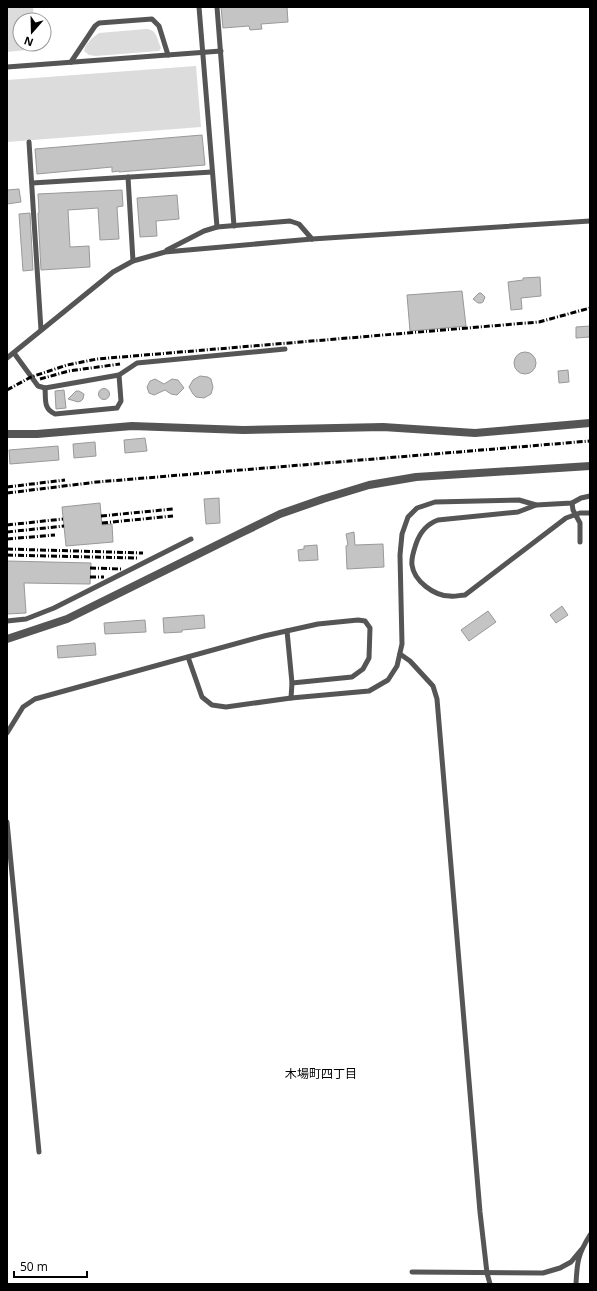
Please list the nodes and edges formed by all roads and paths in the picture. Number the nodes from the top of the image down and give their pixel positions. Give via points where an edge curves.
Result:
1 (199, 7) edge
2 (217, 7) edge
3 (221, 51) junction
4 (203, 52) junction
5 (168, 55) junction
6 (71, 62) junction
7 (7, 67) edge
8 (29, 142) dead end
9 (212, 172) junction
10 (128, 177) junction
11 (32, 183) junction
12 (590, 221) edge
13 (234, 226) junction
14 (217, 227) junction
15 (312, 239) junction
16 (165, 252) junction
17 (133, 261) junction
18 (42, 330) junction
19 (285, 350) dead end
20 (14, 353) junction
21 (7, 358) edge
22 (119, 375) junction
23 (45, 388) junction
24 (590, 423) edge
25 (7, 434) edge
26 (590, 466) edge
27 (590, 496) edge
28 (572, 503) junction
29 (536, 505) junction
30 (590, 513) edge
31 (575, 515) junction
32 (191, 539) dead end
33 (580, 542) dead end
34 (7, 621) edge
35 (287, 631) junction
36 (7, 639) edge
37 (400, 654) junction
38 (188, 657) junction
39 (292, 683) junction
40 (291, 698) junction
41 (7, 733) edge
42 (7, 822) edge
43 (39, 1152) dead end
44 (590, 1235) edge
45 (581, 1250) junction
46 (412, 1272) dead end
47 (487, 1273) junction
48 (490, 1284) edge
49 (576, 1284) edge

1 - 4 lane
2 - 3 lane
3 - 4 lane
3 - 13 lane
4 - 5 lane
4 - 9 lane
5 - 6 lane
5 - 6 lane via 159,26 152,20 106,22 95,26
6 - 7 lane
8 - 11 lane
9 - 10 lane
9 - 14 lane
10 - 11 lane
10 - 17 lane
11 - 18 lane
12 - 15 lane
13 - 14 lane
13 - 15 lane via 290,221 299,224
14 - 16 lane via 204,231
15 - 16 lane
16 - 17 lane
17 - 18 lane via 113,272
18 - 20 lane
19 - 22 lane via 137,363
20 - 21 lane
20 - 23 lane via 38,386
22 - 23 lane
22 - 23 lane via 120,401 117,408 54,414 47,408
24 - 25 street via 475,433 383,427 243,430 132,426
26 - 36 street via 416,477 369,485 280,514 67,619
27 - 28 lane
28 - 29 lane
28 - 31 lane
29 - 31 lane via 518,512 430,523 418,537 415,546 412,565 416,576 435,592 449,596 465,595 566,518
29 - 37 lane via 519,500 435,502 417,508 408,517 402,534 400,555
30 - 31 lane
31 - 33 lane via 580,523
32 - 34 lane via 54,608 26,619
35 - 38 lane
35 - 39 lane
35 - 39 lane via 318,624 358,620 365,621 370,628 369,658 363,669 352,677
37 - 40 lane via 397,666 388,680 369,691
37 - 47 lane via 433,686 437,699
38 - 40 lane via 202,697 212,705 226,707
38 - 41 lane via 35,699 23,707
39 - 40 lane
42 - 43 lane
44 - 45 lane
45 - 47 lane via 571,1262 543,1274
45 - 49 lane
46 - 47 lane
47 - 48 lane

